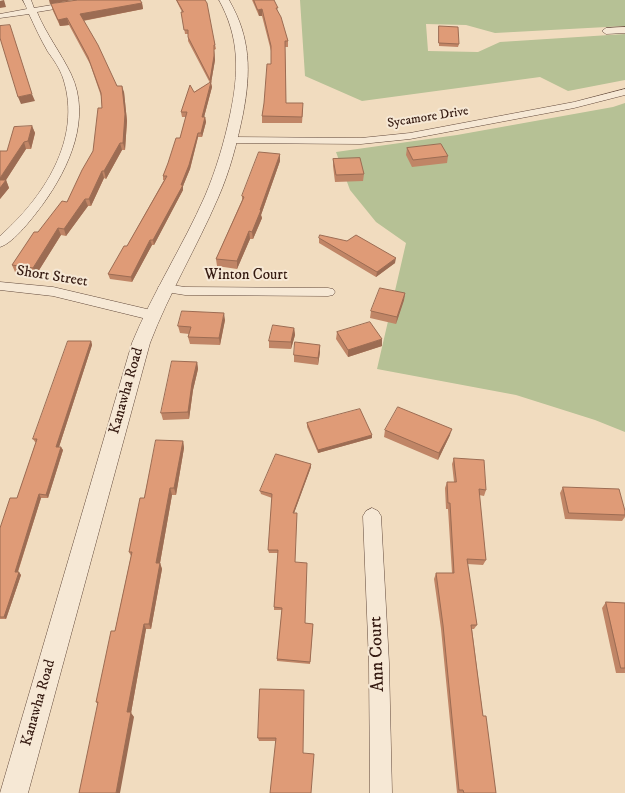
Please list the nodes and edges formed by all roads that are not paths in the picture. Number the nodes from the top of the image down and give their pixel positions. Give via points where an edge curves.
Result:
1 (27, 0) edge
2 (97, 0) edge
3 (224, 0) edge
4 (32, 11) junction
5 (0, 16) edge
6 (625, 30) edge
7 (606, 31) dead end
8 (625, 92) edge
9 (231, 140) junction
10 (0, 243) edge
11 (0, 286) edge
12 (165, 288) junction
13 (328, 292) dead end
14 (151, 314) junction
15 (372, 516) dead end
16 (14, 793) edge
17 (381, 793) edge

1 - 4 street
2 - 4 street
3 - 9 street, Kanawha Road via 238,28 243,60 242,81
4 - 5 street
4 - 10 street via 68,78 74,99 74,114 67,150 50,187 26,218
6 - 7 street
8 - 9 street, Sycamore Drive via 492,122 410,136 361,141
9 - 12 street, Kanawha Road via 211,199
11 - 14 street, Short Street via 59,292 134,313
12 - 13 street, Winton Court via 185,291
12 - 14 street, Kanawha Road
14 - 16 street, Kanawha Road
15 - 17 street, Ann Court via 379,664

